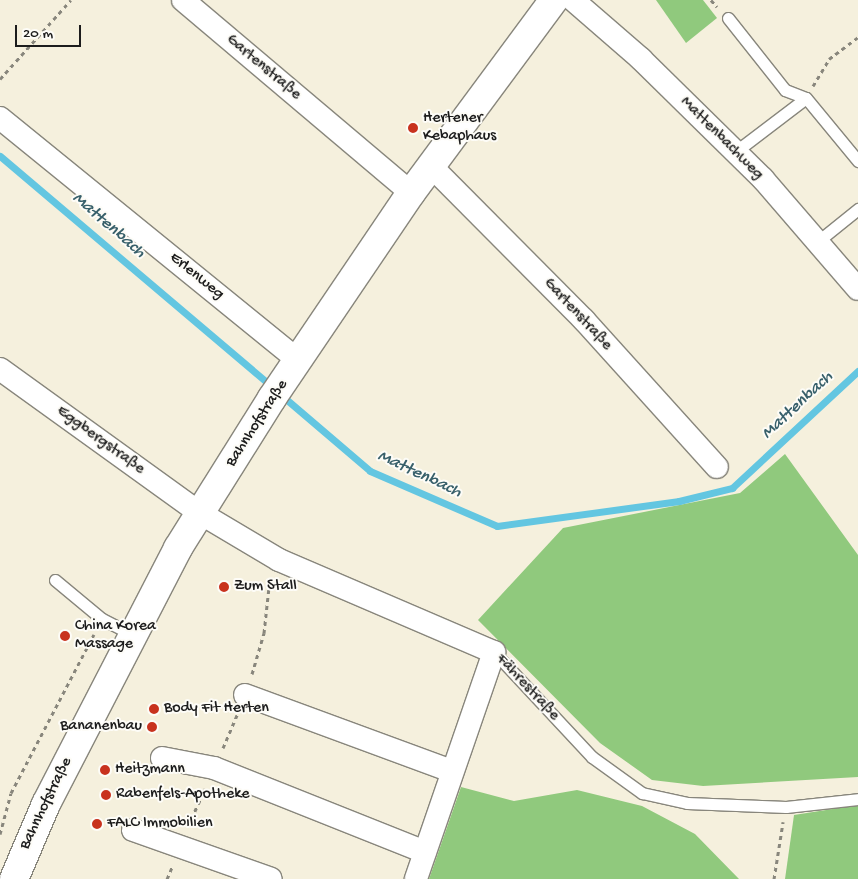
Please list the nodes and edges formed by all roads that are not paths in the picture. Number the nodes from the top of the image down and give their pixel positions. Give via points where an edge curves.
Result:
1 (183, 0) edge
2 (554, 0) edge
3 (572, 0) edge
4 (728, 18) dead end
5 (806, 98) junction
6 (0, 118) edge
7 (735, 152) junction
8 (858, 161) edge
9 (432, 167) junction
10 (411, 193) junction
11 (858, 208) edge
12 (817, 242) junction
13 (858, 289) edge
14 (294, 368) junction
15 (0, 369) edge
16 (717, 467) dead end
17 (200, 513) junction
18 (55, 580) dead end
19 (133, 635) junction
20 (494, 652) junction
21 (245, 695) road end
22 (162, 758) dead end
23 (452, 771) junction
24 (858, 799) edge
25 (132, 830) dead end
26 (425, 852) junction
27 (14, 879) edge
28 (270, 879) edge
29 (416, 879) edge

1 - 10 street, Gartenstraße
2 - 9 street, Bahnhofstraße
3 - 7 street, Mattenbachweg via 641,59
4 - 5 lane via 785,90
5 - 7 lane
5 - 8 lane
6 - 14 street, Erlenweg
7 - 12 street, Mattenbachweg
9 - 10 street, Bahnhofstraße
9 - 16 street, Gartenstraße via 584,320
10 - 14 street, Bahnhofstraße
11 - 12 lane
12 - 13 street, Mattenbachweg
14 - 17 street, Bahnhofstraße
15 - 17 street, Eggbergstraße
17 - 19 street, Bahnhofstraße
17 - 20 street, Fährestraße via 279,560
18 - 19 lane via 102,619
19 - 27 street, Bahnhofstraße via 46,804
20 - 23 street
20 - 24 lane, Fährestraße via 592,758 642,793 687,803 786,807
21 - 23 street
22 - 26 street via 214,768
23 - 26 street
25 - 28 street
26 - 29 street

